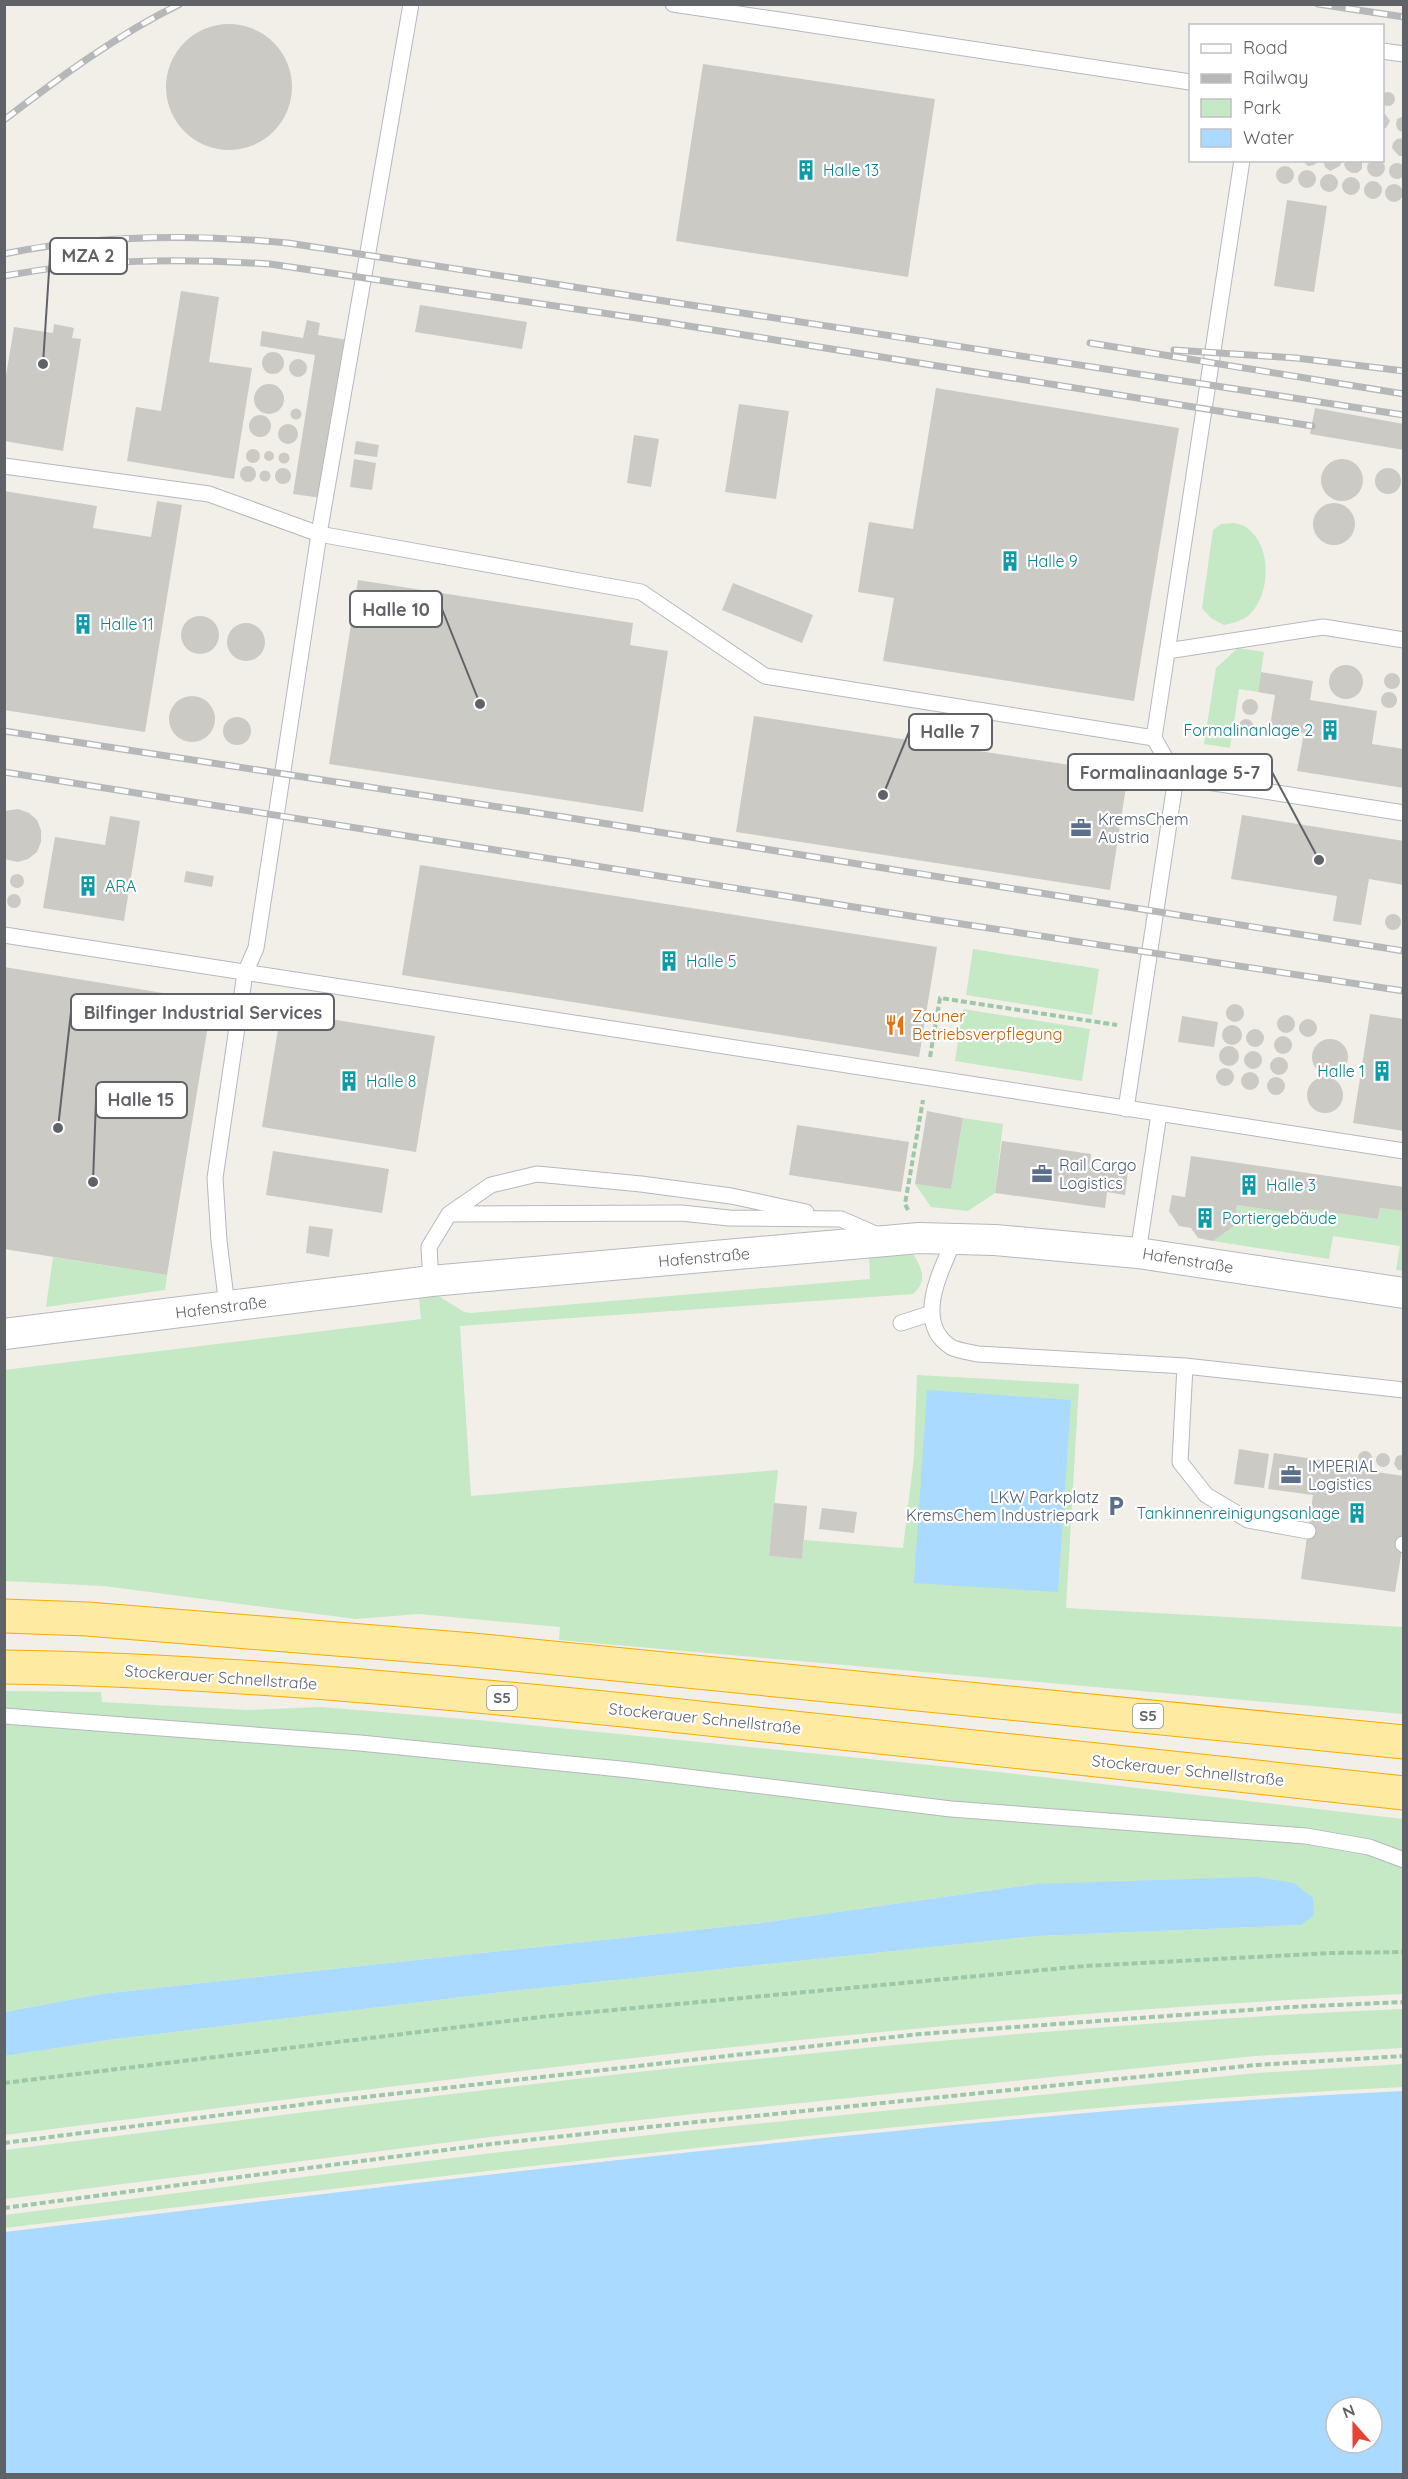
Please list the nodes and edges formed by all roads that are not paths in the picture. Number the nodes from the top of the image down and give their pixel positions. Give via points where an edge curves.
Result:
1 (411, 4) edge
2 (673, 4) edge
3 (1384, 51) edge
4 (1404, 54) edge
5 (1189, 82) edge
6 (1242, 162) edge
7 (4, 466) edge
8 (319, 534) junction
9 (1404, 640) edge
10 (1167, 651) junction
11 (1154, 738) junction
12 (1176, 777) junction
13 (1404, 813) edge
14 (4, 935) edge
15 (245, 973) junction
16 (1126, 1109) junction
17 (1159, 1114) junction
18 (1404, 1151) edge
19 (449, 1214) junction
20 (841, 1220) junction
21 (955, 1239) junction
22 (890, 1240) junction
23 (1138, 1252) junction
24 (431, 1281) junction
25 (1404, 1293) edge
26 (227, 1306) junction
27 (932, 1312) junction
28 (901, 1323) dead end
29 (4, 1334) edge
30 (1185, 1366) junction
31 (1404, 1390) edge
32 (1308, 1531) dead end
33 (4, 1616) edge
34 (4, 1667) edge
35 (4, 1716) edge
36 (1404, 1742) edge
37 (1404, 1793) edge
38 (1404, 1860) edge

1 - 8 lane
2 - 5 lane
3 - 4 lane
6 - 10 lane
7 - 8 lane via 209,494
8 - 11 lane via 641,592 765,676
8 - 15 lane via 256,948
9 - 10 lane via 1323,627
10 - 11 lane
11 - 12 lane
12 - 13 lane
12 - 16 lane
14 - 15 lane
15 - 16 lane
15 - 26 lane via 215,1178
16 - 17 lane
17 - 18 lane
17 - 23 lane
19 - 20 lane via 681,1213
19 - 20 lane via 490,1185 537,1174 731,1196
19 - 24 lane via 429,1247
20 - 22 lane
21 - 22 street, Hafenstraße
21 - 23 street, Hafenstraße
21 - 27 lane via 937,1277
22 - 24 street, Hafenstraße
23 - 25 street, Hafenstraße
24 - 26 street, Hafenstraße
26 - 29 street, Hafenstraße
27 - 28 lane
27 - 30 lane via 938,1334 952,1347 978,1354
30 - 31 lane
30 - 32 lane via 1180,1462 1206,1495 1248,1520
33 - 36 highway, S5 via 450,1648
34 - 37 highway, Stockerauer Schnellstraße / S5 via 223,1675 490,1697
35 - 38 lane via 348,1742 630,1770 951,1809 1306,1836 1369,1847

